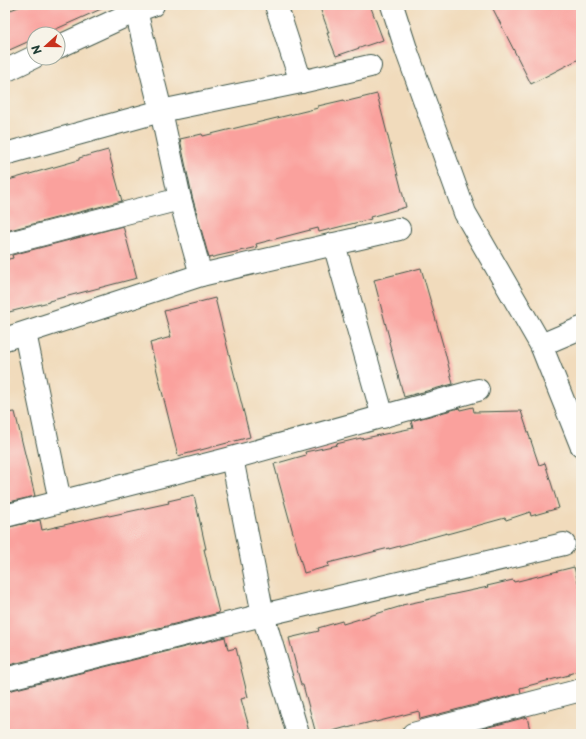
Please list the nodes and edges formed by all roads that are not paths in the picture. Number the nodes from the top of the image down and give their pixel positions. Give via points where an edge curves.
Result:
1 (276, 5) edge
2 (392, 5) edge
3 (144, 8) edge
4 (66, 43) edge
5 (26, 61) edge
6 (370, 66) dead end
7 (5, 71) edge
8 (301, 82) junction
9 (161, 111) junction
10 (5, 154) edge
11 (180, 199) junction
12 (399, 229) dead end
13 (5, 244) edge
14 (334, 244) junction
15 (201, 275) junction
16 (581, 328) edge
17 (15, 336) edge
18 (541, 345) junction
19 (478, 390) dead end
20 (383, 417) junction
21 (581, 445) edge
22 (232, 458) junction
23 (60, 501) junction
24 (5, 516) edge
25 (564, 544) dead end
26 (263, 615) junction
27 (5, 679) edge
28 (581, 690) edge
29 (298, 734) edge
30 (413, 734) edge

1 - 8 street
2 - 18 street via 465,213
3 - 4 street
3 - 9 street
5 - 7 street
6 - 8 street
8 - 9 street
9 - 10 street
9 - 11 street
11 - 13 street
11 - 15 street
12 - 14 street
14 - 15 street
14 - 20 street
15 - 17 street
16 - 18 street
17 - 23 street
18 - 21 street
19 - 20 street
20 - 22 street
22 - 23 street
22 - 26 street
23 - 24 street
25 - 26 street
26 - 27 street
26 - 29 street
28 - 30 street

